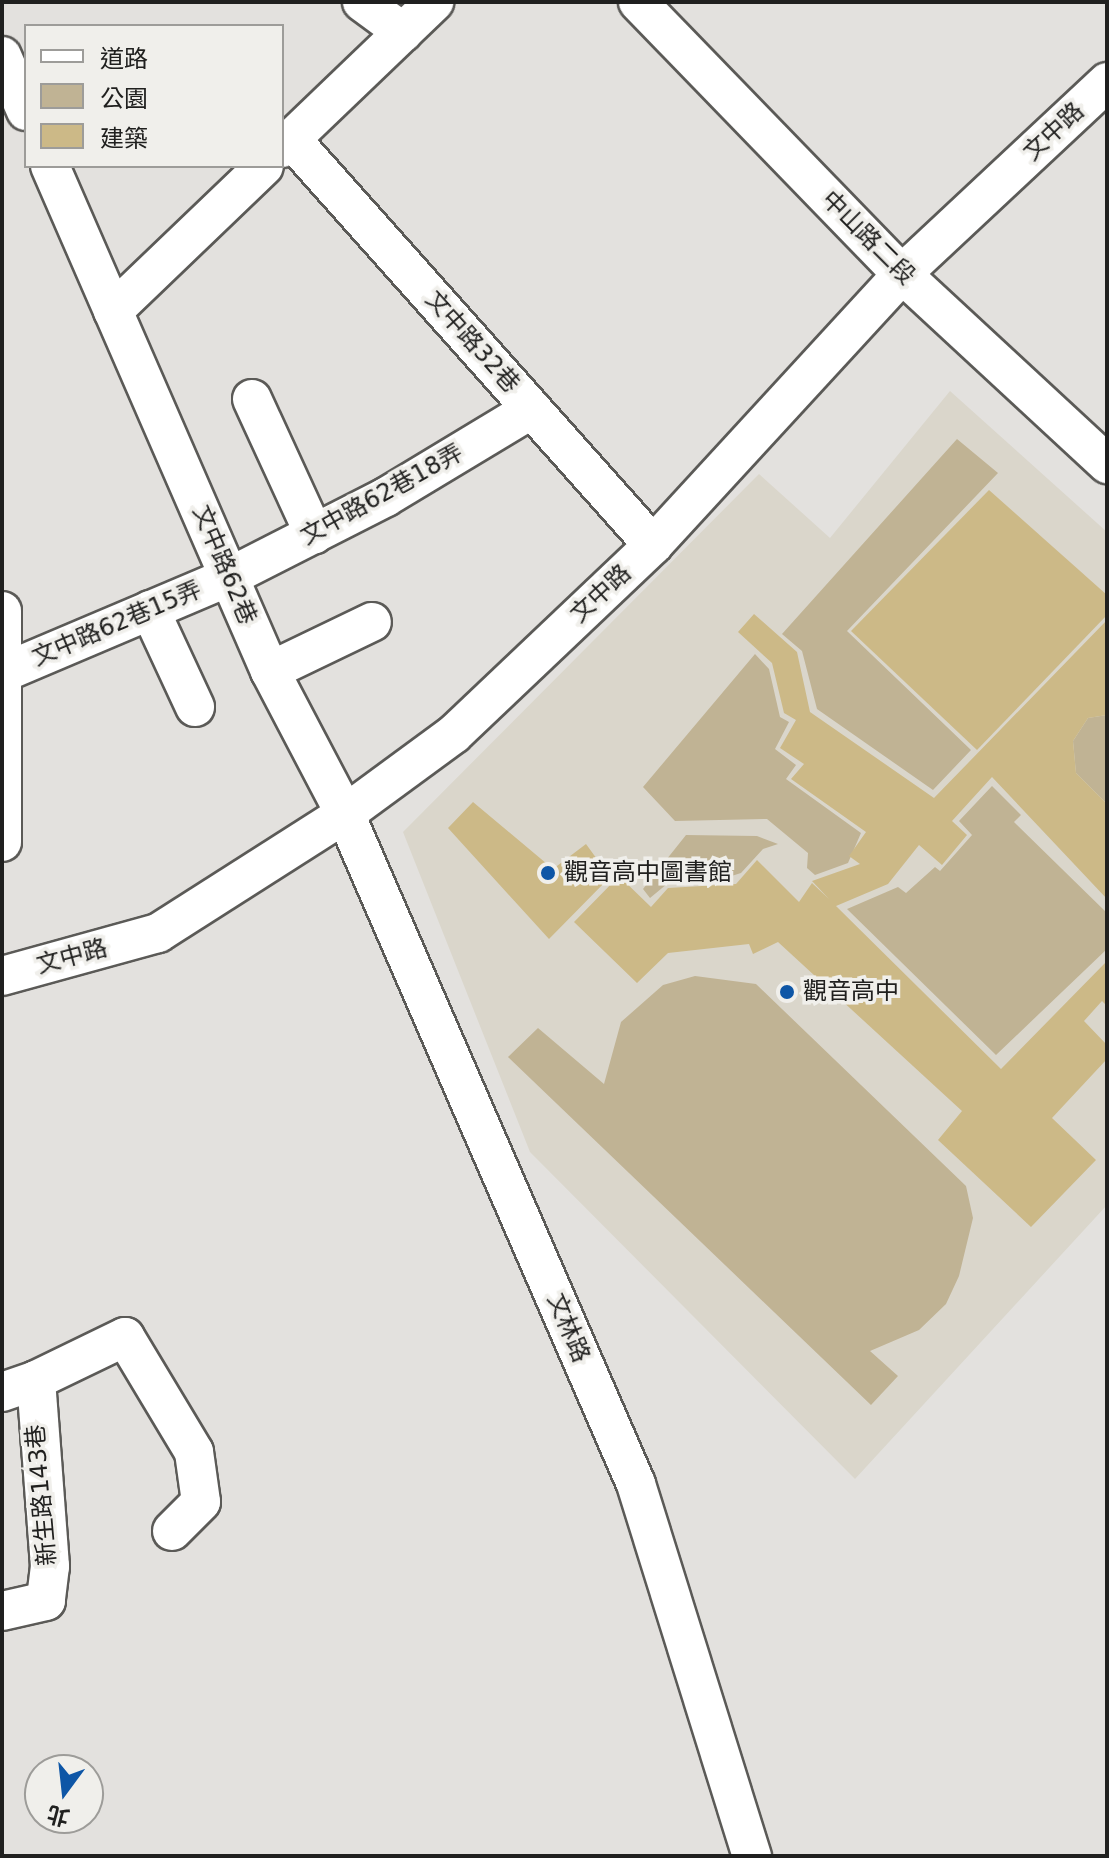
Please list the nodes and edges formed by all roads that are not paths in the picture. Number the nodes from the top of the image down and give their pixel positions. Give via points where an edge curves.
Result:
1 (362, 2) edge
2 (434, 2) edge
3 (638, 2) edge
4 (403, 32) junction
5 (2, 56) edge
6 (1107, 82) edge
7 (24, 106) edge
8 (287, 144) edge
9 (51, 168) edge
10 (262, 168) edge
11 (902, 274) junction
12 (113, 311) junction
13 (252, 399) dead end
14 (532, 409) junction
15 (1107, 464) edge
16 (314, 534) junction
17 (653, 545) junction
18 (229, 577) junction
19 (150, 610) junction
20 (2, 611) edge
21 (372, 622) dead end
22 (270, 671) junction
23 (5, 672) junction
24 (195, 707) dead end
25 (345, 814) junction
26 (2, 842) edge
27 (2, 976) edge
28 (19, 1386) edge
29 (172, 1531) dead end
30 (2, 1611) edge
31 (752, 1856) edge

1 - 4 street
2 - 4 street
3 - 11 street, 中山路二段
4 - 8 street
5 - 7 street
6 - 11 street, 文中路
8 - 14 street, 文中路32巷
9 - 12 street, 文中路62巷
10 - 12 street
11 - 15 street, 中山路二段
11 - 17 street, 文中路
12 - 18 street, 文中路62巷
13 - 16 street
14 - 16 street, 文中路62巷18弄
14 - 17 street, 文中路32巷
16 - 18 street, 文中路62巷18弄
17 - 25 street, 文中路 via 454,734
18 - 19 street, 文中路62巷15弄
18 - 22 street, 文中路62巷
19 - 23 street, 文中路62巷15弄
19 - 24 street
20 - 23 street
21 - 22 street
22 - 25 street, 文中路62巷
23 - 26 street
25 - 27 street, 文中路 via 158,933
25 - 31 street, 文林路 via 636,1484
28 - 29 street via 125,1337 194,1452 201,1502
28 - 30 street, 新生路143巷 via 50,1566 46,1601

